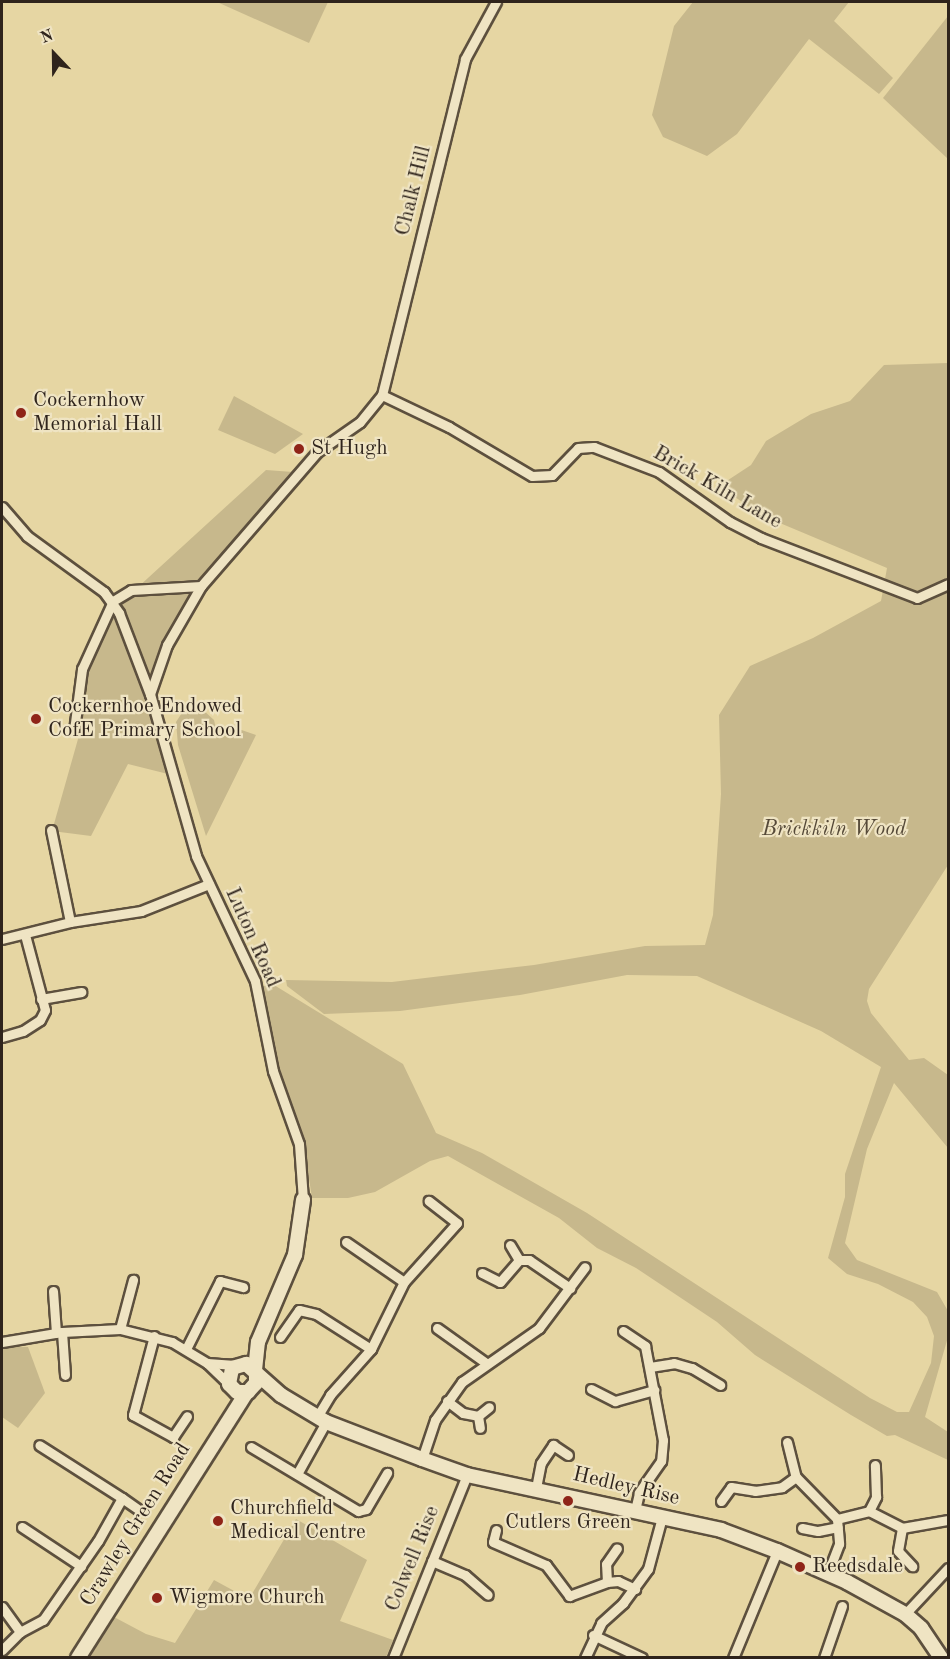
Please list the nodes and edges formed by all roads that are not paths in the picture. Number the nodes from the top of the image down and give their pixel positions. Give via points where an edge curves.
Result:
1 (495, 2) edge
2 (382, 394) junction
3 (2, 507) edge
4 (948, 584) edge
5 (201, 586) junction
6 (113, 602) junction
7 (150, 694) junction
8 (74, 730) dead end
9 (51, 830) dead end
10 (209, 884) junction
11 (70, 922) junction
12 (25, 935) junction
13 (2, 939) edge
14 (81, 992) dead end
15 (41, 999) junction
16 (2, 1037) edge
17 (303, 1200) joint
18 (429, 1201) dead end
19 (346, 1242) dead end
20 (510, 1245) dead end
21 (519, 1260) junction
22 (585, 1268) dead end
23 (482, 1273) dead end
24 (132, 1280) dead end
25 (404, 1282) junction
26 (243, 1287) dead end
27 (570, 1288) junction
28 (53, 1291) dead end
29 (437, 1328) dead end
30 (120, 1329) junction
31 (622, 1331) dead end
32 (59, 1332) junction
33 (154, 1335) junction
34 (280, 1337) dead end
35 (2, 1342) edge
36 (258, 1342) junction
37 (186, 1349) junction
38 (371, 1349) junction
39 (207, 1363) junction
40 (486, 1363) junction
41 (237, 1365) junction
42 (650, 1367) junction
43 (255, 1372) junction
44 (65, 1375) dead end
45 (230, 1385) junction
46 (720, 1385) dead end
47 (591, 1389) dead end
48 (654, 1390) junction
49 (248, 1392) junction
50 (281, 1395) junction
51 (447, 1401) junction
52 (489, 1407) dead end
53 (229, 1415) junction
54 (187, 1416) dead end
55 (478, 1416) junction
56 (321, 1420) junction
57 (480, 1428) dead end
58 (787, 1442) dead end
59 (39, 1445) dead end
60 (251, 1447) dead end
61 (568, 1455) dead end
62 (422, 1459) junction
63 (875, 1465) dead end
64 (387, 1473) dead end
65 (297, 1474) junction
66 (467, 1474) junction
67 (796, 1477) junction
68 (536, 1488) junction
69 (122, 1498) junction
70 (721, 1500) dead end
71 (138, 1509) dead end
72 (634, 1510) junction
73 (869, 1511) junction
74 (662, 1516) junction
75 (948, 1520) edge
76 (838, 1523) junction
77 (22, 1527) dead end
78 (802, 1527) dead end
79 (902, 1528) junction
80 (496, 1530) dead end
81 (617, 1548) dead end
82 (777, 1551) junction
83 (432, 1561) junction
84 (81, 1566) junction
85 (912, 1566) dead end
86 (948, 1568) edge
87 (828, 1573) junction
88 (607, 1582) junction
89 (636, 1589) junction
90 (488, 1595) dead end
91 (842, 1606) dead end
92 (2, 1607) edge
93 (905, 1614) junction
94 (20, 1632) junction
95 (593, 1635) junction
96 (2, 1650) edge
97 (78, 1658) edge
98 (393, 1658) edge
99 (585, 1658) edge
100 (642, 1658) edge
101 (733, 1658) edge
102 (824, 1658) edge
103 (941, 1658) edge

1 - 2 street, Chalk Hill via 465,59
2 - 4 street, Brick Kiln Lane via 449,427 532,477 552,475 578,448 594,447 659,472 730,522 761,538 917,598
2 - 5 street via 360,422 317,452
3 - 6 street via 27,536
5 - 6 street via 131,590
5 - 7 street via 165,651
6 - 7 street, Luton Road
6 - 8 street via 82,669
7 - 10 street, Luton Road via 186,825
9 - 11 street
10 - 11 street via 141,911
10 - 17 street, Luton Road via 255,981 273,1071 299,1144
11 - 12 street
12 - 13 street via 11,934
12 - 15 street
14 - 15 street
15 - 16 street via 45,1010 40,1020 23,1031
17 - 36 street via 295,1255
18 - 25 street via 457,1223
19 - 25 street
20 - 21 street
21 - 23 street via 500,1282
21 - 27 street via 529,1260
22 - 27 street
24 - 30 street
25 - 38 street
26 - 37 street via 220,1281
27 - 40 street via 539,1328
28 - 32 street
29 - 40 street
30 - 32 street
30 - 33 street
31 - 42 street via 645,1346
32 - 35 street
32 - 44 street
33 - 37 street
33 - 54 street via 133,1415 173,1437
34 - 38 street via 299,1310 316,1314
36 - 41 street
36 - 43 street
37 - 39 street
38 - 56 street via 330,1395
39 - 41 street
39 - 45 street
40 - 51 street via 462,1382
41 - 43 street, Hedley Rise
41 - 45 street, Crawley Green Road via 228,1375
42 - 46 street via 674,1363 692,1368
42 - 48 street
43 - 49 street
43 - 50 street, Hedley Rise
45 - 49 street, Hedley Rise
45 - 53 street, Crawley Green Road
47 - 48 street via 615,1401
48 - 72 street via 663,1440 661,1461 639,1493
49 - 50 street, Hedley Rise
49 - 53 street, Crawley Green Road
50 - 56 street, Hedley Rise
51 - 55 street via 463,1413
51 - 62 street via 435,1420
52 - 55 street
53 - 97 street, Crawley Green Road
55 - 57 street
56 - 62 street, Hedley Rise
56 - 65 street
58 - 67 street
59 - 69 street
60 - 65 street
61 - 68 street via 553,1445 541,1463
62 - 66 street, Hedley Rise
63 - 73 street via 876,1497
64 - 65 street via 366,1509 358,1511
66 - 68 street, Hedley Rise
66 - 83 street, Colwell Rise
67 - 70 street via 782,1487 755,1491 731,1487
67 - 76 street
68 - 72 street, Hedley Rise
69 - 71 street
69 - 84 street
72 - 74 street, Hedley Rise
73 - 76 street
73 - 79 street
74 - 82 street, Hedley Rise via 721,1530
74 - 89 street via 648,1569
75 - 79 street
76 - 78 street via 818,1531
76 - 87 street via 839,1544
77 - 84 street
79 - 85 street via 898,1551
80 - 88 street via 493,1542 546,1565 569,1596
81 - 88 street via 606,1564
82 - 87 street, Hedley Rise
82 - 101 street
83 - 90 street via 465,1575
83 - 98 street, Colwell Rise
84 - 94 street via 43,1620
86 - 93 street
87 - 93 street, Hedley Rise
88 - 89 street via 618,1581
89 - 95 street
91 - 102 street
92 - 94 street
93 - 103 street, Hedley Rise via 921,1628
94 - 96 street
95 - 99 street
95 - 100 street

